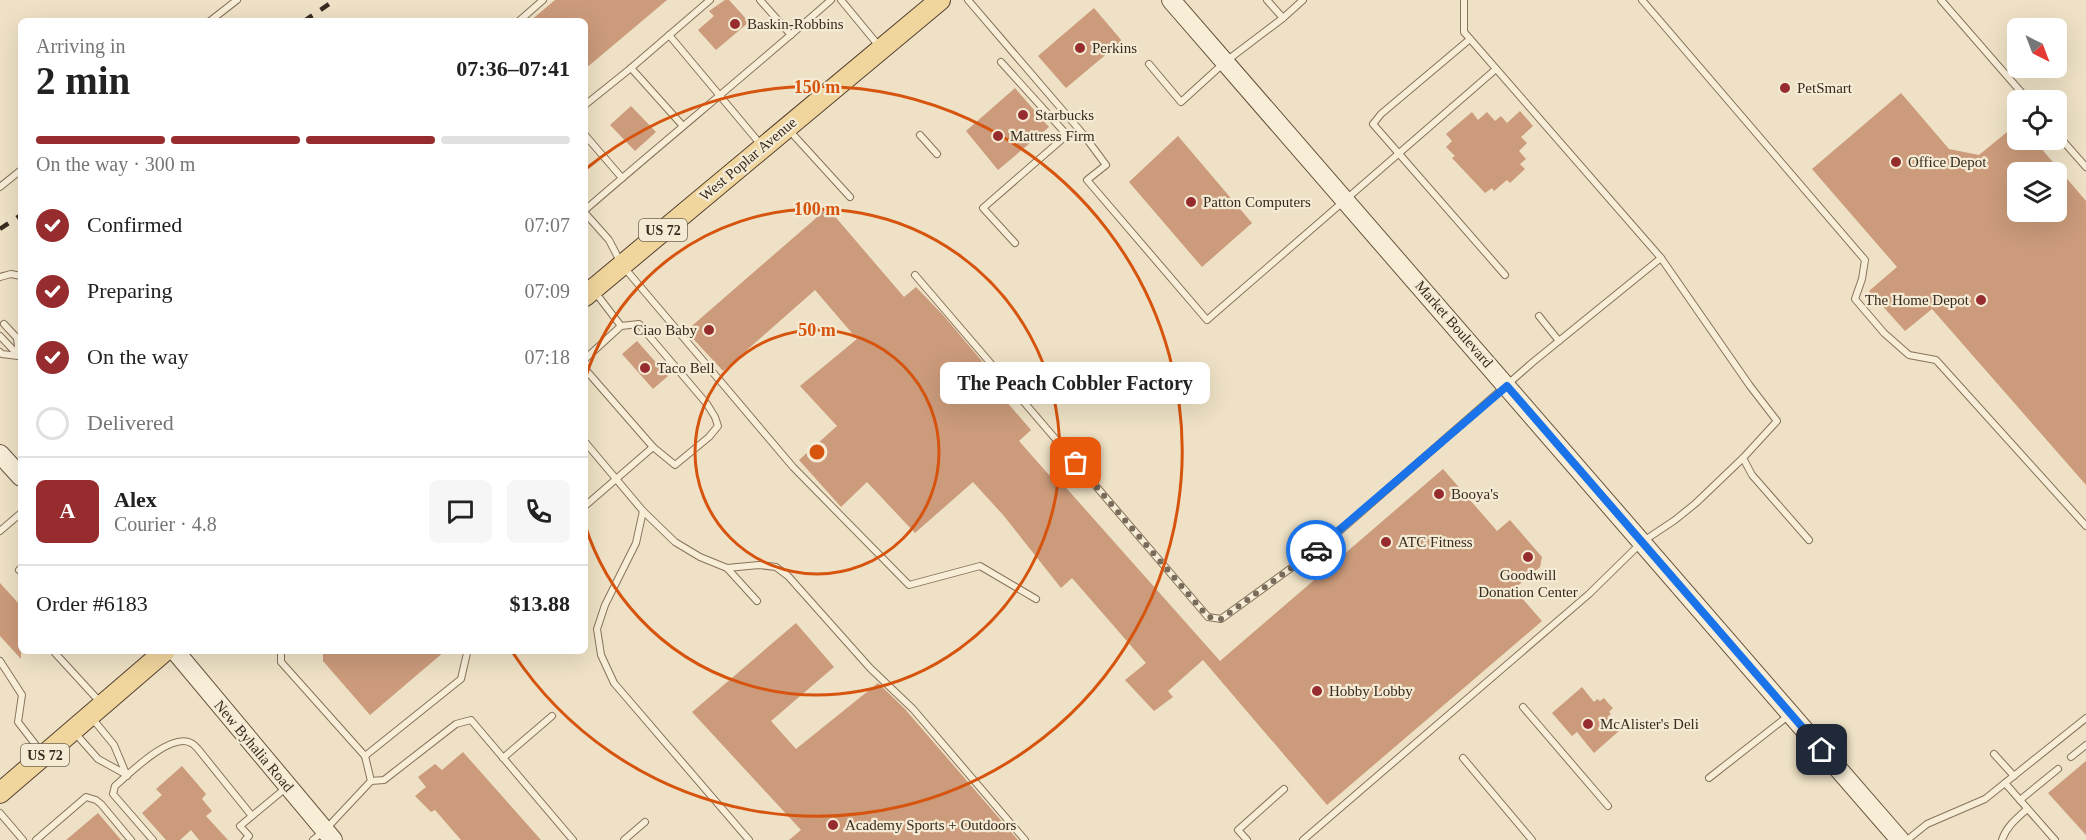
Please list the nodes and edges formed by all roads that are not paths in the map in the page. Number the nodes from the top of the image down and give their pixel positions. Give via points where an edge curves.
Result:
1 (237, 0) edge
2 (543, 0) edge
3 (710, 0) edge
4 (760, 0) edge
5 (831, 0) edge
6 (841, 0) edge
7 (940, 0) edge
8 (968, 0) edge
9 (1172, 0) edge
10 (1267, 0) edge
11 (1303, 0) edge
12 (1464, 0) edge
13 (1642, 0) edge
14 (1941, 0) edge
15 (214, 18) edge
16 (522, 18) edge
17 (1283, 18) junction
18 (669, 35) junction
19 (791, 35) junction
20 (1470, 39) junction
21 (881, 48) junction
22 (1001, 62) dead end
23 (1225, 62) junction
24 (1149, 64) dead end
25 (632, 68) junction
26 (1496, 69) junction
27 (2019, 90) edge
28 (722, 96) junction
29 (588, 103) edge
30 (683, 126) junction
31 (786, 127) junction
32 (920, 135) dead end
33 (588, 138) edge
34 (2067, 145) edge
35 (763, 146) junction
36 (937, 154) dead end
37 (1398, 154) junction
38 (2086, 167) edge
39 (18, 172) edge
40 (622, 178) junction
41 (0, 187) edge
42 (850, 197) dead end
43 (1346, 200) junction
44 (588, 209) edge
45 (588, 216) edge
46 (1015, 243) dead end
47 (1661, 258) junction
48 (622, 265) junction
49 (18, 275) edge
50 (915, 275) dead end
51 (1505, 275) dead end
52 (0, 277) edge
53 (589, 292) edge
54 (1539, 316) dead end
55 (4, 324) dead end
56 (621, 326) junction
57 (0, 336) edge
58 (1559, 341) junction
59 (18, 344) edge
60 (0, 352) edge
61 (18, 355) edge
62 (588, 356) edge
63 (18, 357) edge
64 (588, 372) edge
65 (1507, 386) junction
66 (588, 446) edge
67 (653, 447) junction
68 (0, 454) edge
69 (1743, 458) junction
70 (18, 474) edge
71 (616, 479) junction
72 (588, 503) edge
73 (643, 511) junction
74 (18, 516) edge
75 (2086, 525) edge
76 (0, 531) edge
77 (1809, 540) dead end
78 (1642, 542) junction
79 (726, 568) junction
80 (1035, 599) dead end
81 (757, 601) dead end
82 (56, 654) edge
83 (161, 654) edge
84 (177, 654) edge
85 (281, 654) edge
86 (467, 654) edge
87 (0, 661) edge
88 (1523, 707) dead end
89 (96, 710) junction
90 (1791, 714) junction
91 (552, 716) dead end
92 (2086, 718) edge
93 (73, 731) junction
94 (2086, 745) edge
95 (1994, 754) dead end
96 (44, 756) junction
97 (364, 756) junction
98 (2071, 757) dead end
99 (503, 758) junction
100 (1463, 758) dead end
101 (2058, 769) dead end
102 (127, 776) junction
103 (2014, 776) junction
104 (1709, 778) dead end
105 (371, 781) junction
106 (2005, 783) junction
107 (288, 787) junction
108 (1284, 789) dead end
109 (0, 793) edge
110 (2020, 800) junction
111 (1608, 806) dead end
112 (2027, 809) junction
113 (0, 813) edge
114 (252, 816) junction
115 (645, 822) dead end
116 (324, 837) edge
117 (23, 840) edge
118 (36, 840) edge
119 (131, 840) edge
120 (153, 840) edge
121 (244, 840) edge
122 (573, 840) edge
123 (624, 840) edge
124 (749, 840) edge
125 (1025, 840) edge
126 (1248, 840) edge
127 (1303, 840) edge
128 (1532, 840) edge
129 (1900, 840) edge
130 (1907, 840) edge
131 (2002, 840) edge
132 (2055, 840) edge

1 - 15 lane
2 - 16 lane
3 - 18 lane
4 - 19 lane
5 - 19 lane
6 - 21 lane
7 - 21 main road, West Poplar Avenue / US 72
8 - 43 lane via 1106,165 1087,180 1207,320
9 - 23 street, Market Boulevard
10 - 17 lane
11 - 17 lane
12 - 20 lane via 1464,32
13 - 75 lane via 1865,260 1855,299 1909,355 1936,360
14 - 27 lane
17 - 23 lane
18 - 25 lane
18 - 28 lane
19 - 28 lane
20 - 26 lane
20 - 37 lane via 1373,124
21 - 31 main road, West Poplar Avenue / US 72
22 - 46 lane via 1067,135 983,208
23 - 24 lane via 1181,102
23 - 43 street, Market Boulevard
25 - 29 lane
25 - 30 lane
26 - 37 lane
26 - 47 lane
28 - 30 lane
28 - 35 lane
30 - 40 lane
31 - 35 main road, West Poplar Avenue / US 72
31 - 42 lane
32 - 36 lane
33 - 40 lane
34 - 38 lane
35 - 48 main road, West Poplar Avenue / US 72
37 - 43 lane
37 - 51 lane
39 - 41 lane
40 - 44 lane
43 - 65 street, Market Boulevard
45 - 48 lane via 609,240
47 - 58 lane
47 - 69 lane via 1777,421
48 - 53 main road, West Poplar Avenue / US 72
48 - 80 lane via 793,467 909,585 980,566
49 - 52 lane
50 - 65 lane via 1208,617 1221,619 1327,542
53 - 56 lane
54 - 58 lane
55 - 59 lane
56 - 62 lane
56 - 67 lane via 639,324 707,404 718,426 675,465
57 - 61 lane
58 - 65 lane
60 - 63 lane
64 - 67 lane
65 - 78 street, Market Boulevard
66 - 71 lane
67 - 71 lane
68 - 70 street
69 - 77 lane via 1752,475
69 - 78 lane via 1696,503
71 - 72 lane
71 - 73 lane
73 - 79 lane via 675,542
73 - 124 lane via 636,543 597,629 601,655 614,683
74 - 76 lane
78 - 90 street, Market Boulevard
78 - 127 lane via 1589,594
79 - 81 lane
79 - 125 lane via 776,567 788,576 870,668 913,709
82 - 89 lane
83 - 89 main road, US 72
84 - 107 street, New Byhalia Road
85 - 97 lane via 281,662
86 - 97 lane via 461,679
87 - 96 lane via 22,695 18,722
88 - 111 lane
89 - 93 main road, US 72
89 - 102 lane
90 - 104 lane
90 - 129 street, Market Boulevard
91 - 99 lane
92 - 103 lane
93 - 96 main road, US 72
93 - 102 lane via 98,759
94 - 98 lane
95 - 103 lane
96 - 109 main road, US 72
97 - 105 lane
99 - 105 lane via 471,720 456,724 384,780
99 - 122 lane
100 - 128 lane
101 - 110 lane
102 - 114 lane via 167,744 190,742
102 - 120 lane via 115,786 113,794
103 - 106 lane
105 - 116 lane
106 - 110 lane
106 - 130 lane via 1985,799 1926,824
107 - 114 lane
107 - 116 street, New Byhalia Road
108 - 126 lane via 1239,830
110 - 112 lane
112 - 131 lane via 2014,820
112 - 132 lane
113 - 117 lane
114 - 121 lane via 240,826 249,836
115 - 123 lane
118 - 119 lane via 86,797 101,804

